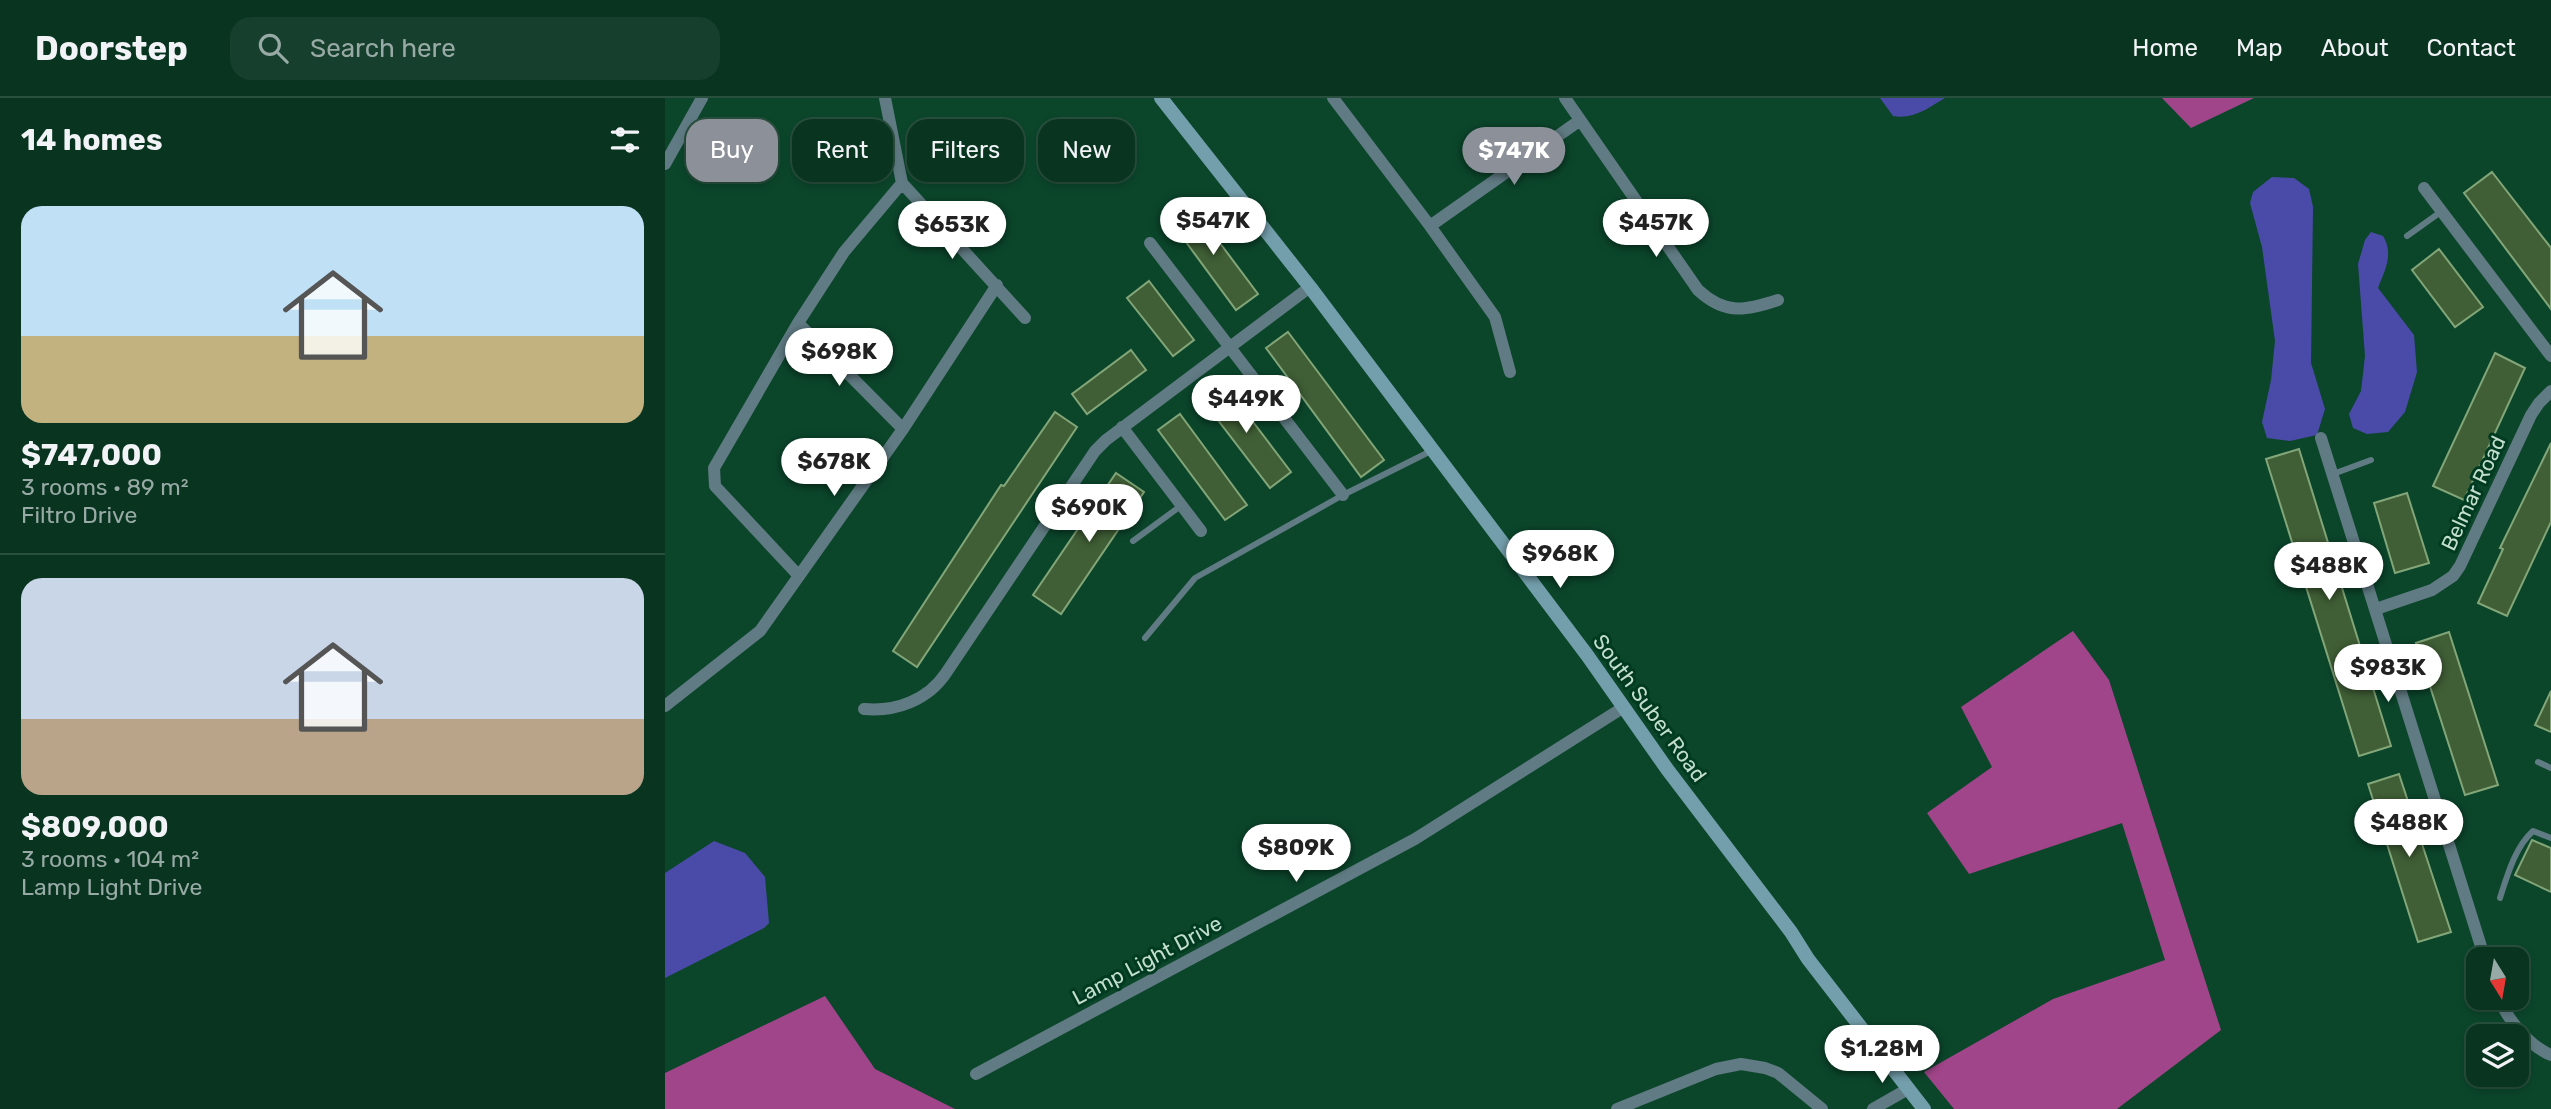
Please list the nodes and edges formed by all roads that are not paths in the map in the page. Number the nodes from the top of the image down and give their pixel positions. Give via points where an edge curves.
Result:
1 (702, 98) edge
2 (885, 98) edge
3 (1161, 98) edge
4 (1333, 98) edge
5 (1565, 98) edge
6 (1579, 121) junction
7 (665, 164) edge
8 (902, 183) junction
9 (2424, 188) dead end
10 (2442, 211) junction
11 (1430, 226) junction
12 (2407, 236) dead end
13 (1150, 243) dead end
14 (997, 285) junction
15 (1310, 287) junction
16 (1778, 300) dead end
17 (1025, 318) dead end
18 (798, 323) junction
19 (1229, 347) junction
20 (2551, 356) edge
21 (1510, 372) dead end
22 (2551, 391) edge
23 (1122, 427) junction
24 (903, 429) junction
25 (2321, 438) dead end
26 (1433, 450) junction
27 (2371, 460) dead end
28 (2332, 474) junction
29 (1343, 495) junction
30 (1182, 505) junction
31 (1201, 531) dead end
32 (1133, 541) dead end
33 (799, 576) junction
34 (2376, 609) junction
35 (1145, 638) dead end
36 (665, 706) edge
37 (1624, 707) junction
38 (864, 709) dead end
39 (2537, 762) dead end
40 (2551, 768) edge
41 (2551, 838) edge
42 (2500, 898) dead end
43 (2481, 947) edge
44 (2505, 1010) edge
45 (2551, 1055) edge
46 (976, 1074) dead end
47 (1908, 1089) junction
48 (1617, 1109) edge
49 (1822, 1109) edge
50 (1873, 1109) edge
51 (1924, 1109) edge

1 - 7 street
2 - 8 street
3 - 15 street, South Suber Road
4 - 11 street
5 - 6 street
6 - 11 street
6 - 16 street via 1711,302 1743,309
8 - 14 street
8 - 18 street via 844,252
9 - 10 street
10 - 12 lane
10 - 20 street
11 - 21 street via 1495,317
13 - 19 street
14 - 17 street
14 - 24 street
15 - 19 street
15 - 26 street, South Suber Road
18 - 24 street
18 - 33 street via 716,460 713,477 725,498
19 - 23 street
19 - 29 street
22 - 34 street, Belmar Road via 2531,415 2453,576 2432,590
23 - 30 street
23 - 38 street via 1095,451 940,683 914,701 884,711
24 - 33 street
25 - 28 street
26 - 29 lane
26 - 37 street, South Suber Road
27 - 28 lane
28 - 34 street
29 - 35 lane via 1195,578
30 - 31 street
30 - 32 lane
33 - 36 street via 760,631
34 - 43 street
37 - 46 street, Lamp Light Drive via 1415,839
37 - 47 street, South Suber Road
39 - 40 lane
41 - 42 lane via 2533,831 2526,838
44 - 45 street via 2520,1031
47 - 50 street
47 - 51 street, South Suber Road
48 - 49 street via 1716,1069 1741,1064 1778,1073

